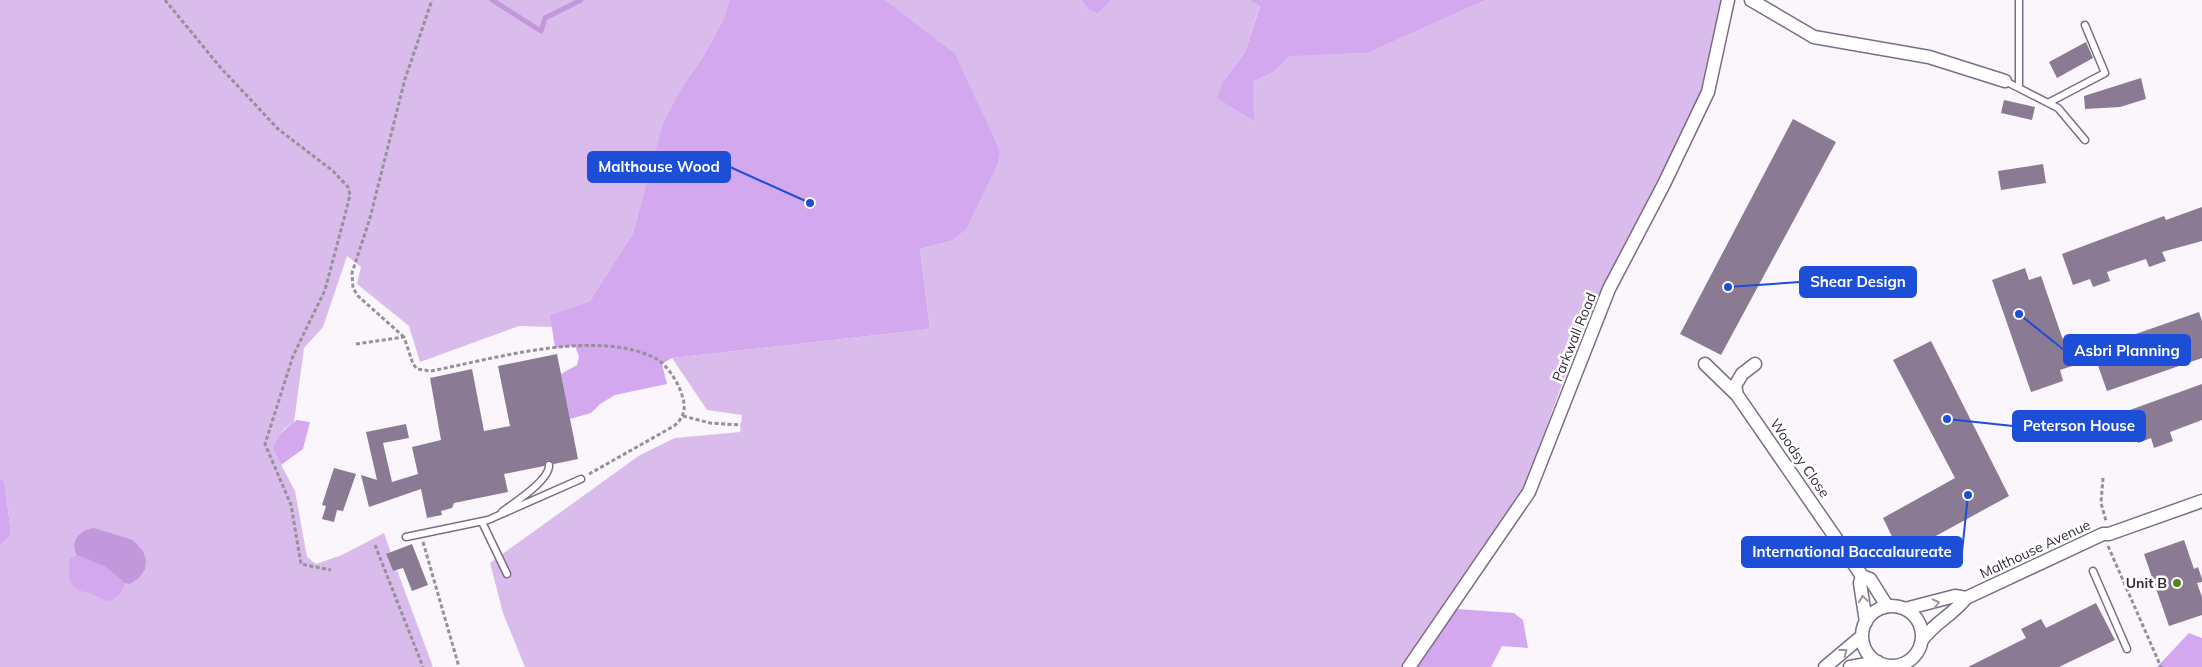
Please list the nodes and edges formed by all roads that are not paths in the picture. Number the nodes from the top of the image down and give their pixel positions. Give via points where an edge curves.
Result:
1 (1728, 0) edge
2 (1751, 0) edge
3 (2019, 0) edge
4 (2085, 25) dead end
5 (2005, 81) joint
6 (2019, 88) junction
7 (2048, 103) junction
8 (2085, 140) dead end
9 (1705, 364) dead end
10 (1755, 364) dead end
11 (1737, 395) junction
12 (549, 464) dead end
13 (580, 479) road end
14 (2202, 501) edge
15 (496, 517) junction
16 (482, 522) junction
17 (406, 537) dead end
18 (2093, 571) dead end
19 (507, 574) dead end
20 (1862, 576) junction
21 (1966, 598) junction
22 (1888, 606) junction
23 (1905, 609) junction
24 (1866, 622) junction
25 (1862, 636) junction
26 (1922, 640) junction
27 (2127, 650) dead end
28 (1878, 662) junction
29 (1908, 664) edge
30 (1409, 667) edge
31 (1825, 667) edge
32 (1850, 667) edge

1 - 30 street, Parkwall Road via 1708,92 1609,289 1529,492
2 - 5 street via 1814,37 1929,57
3 - 6 lane
4 - 7 lane via 2105,73
5 - 6 lane
6 - 7 lane
7 - 8 lane via 2058,108
9 - 11 street, Woodsy Close
10 - 11 street via 1734,386
11 - 20 street, Woodsy Close
12 - 15 lane via 544,478
13 - 15 lane
14 - 21 street, Malthouse Avenue via 2106,534
15 - 16 lane
16 - 17 lane
16 - 19 lane
18 - 27 lane
20 - 22 street, Woodsy Close via 1870,579
24 -> 20 street via 1860,583
23 -> 21 street, Malthouse Avenue via 1955,596
21 - 26 street, Malthouse Avenue via 1932,626
22 - 23 street
22 - 24 street via 1878,609
23 - 26 street via 1919,620
24 - 25 street
25 - 28 street via 1864,647
31 -> 25 street
26 - 29 street
28 - 29 street
28 - 32 street

